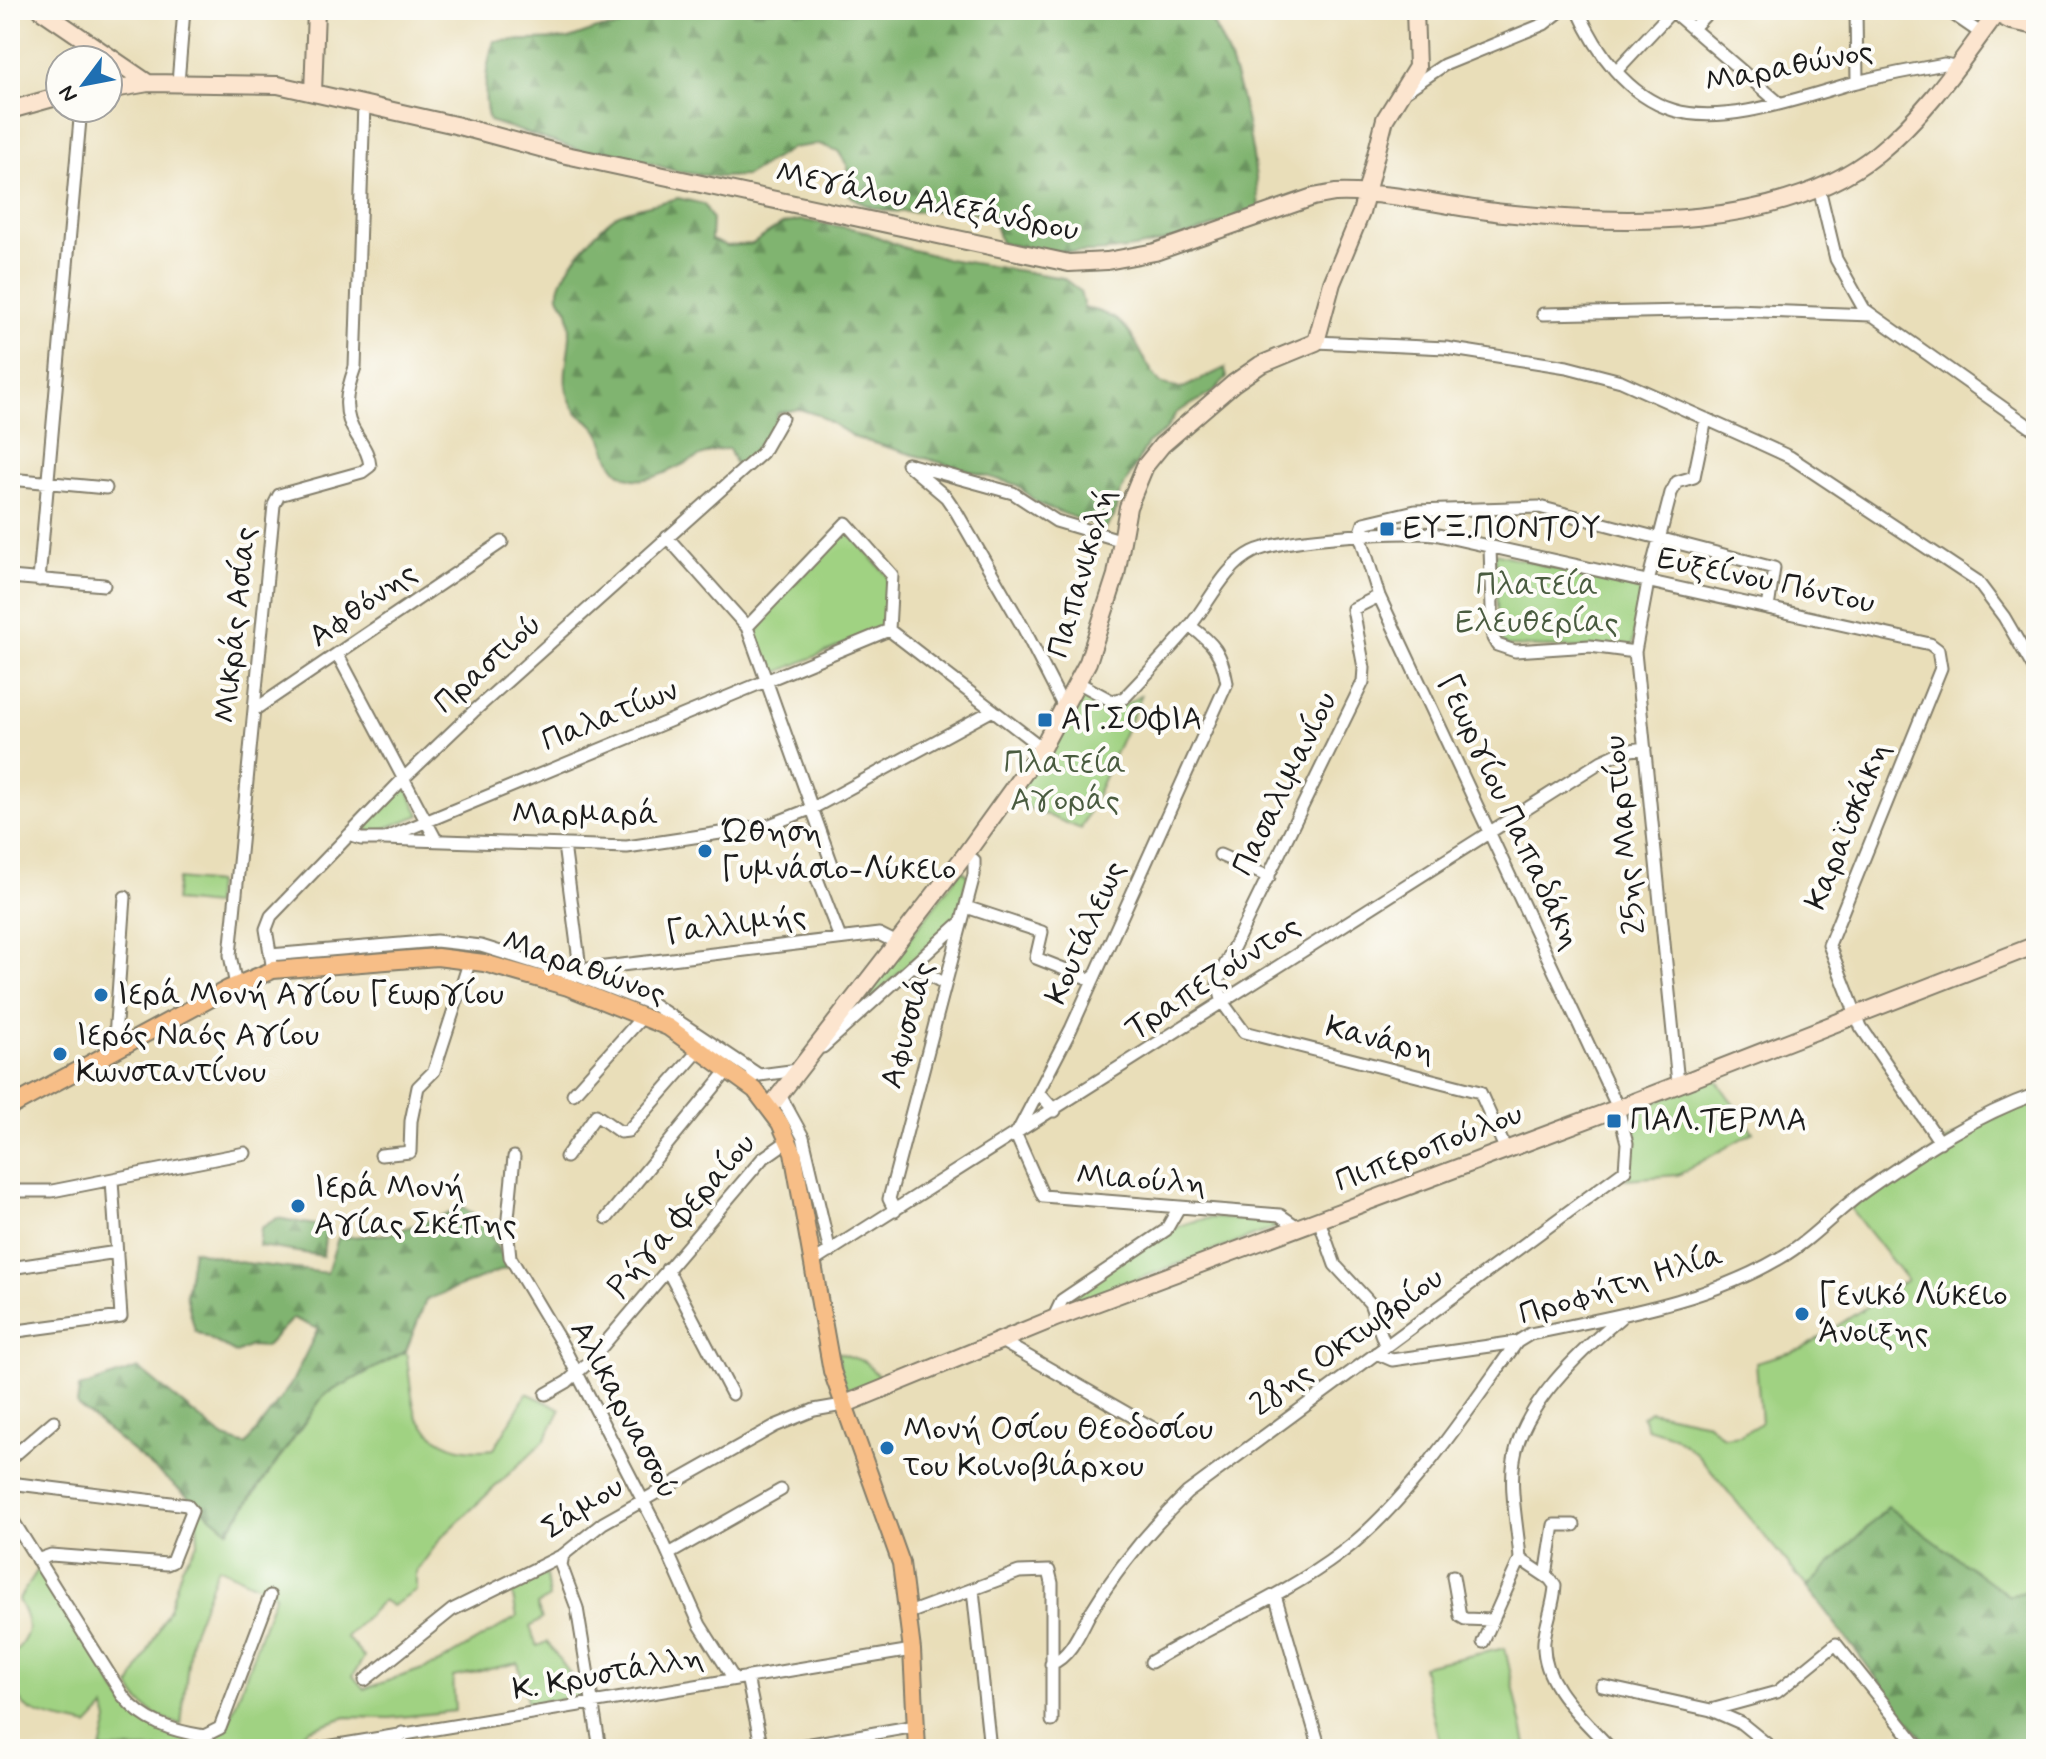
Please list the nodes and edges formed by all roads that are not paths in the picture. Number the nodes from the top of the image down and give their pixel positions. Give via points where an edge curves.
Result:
1 (41, 10) edge
2 (184, 10) edge
3 (316, 10) edge
4 (1415, 10) edge
5 (1562, 10) edge
6 (1578, 10) edge
7 (1710, 10) edge
8 (1856, 10) edge
9 (1947, 10) edge
10 (1672, 11) edge
11 (1992, 13) edge
12 (2036, 26) edge
13 (1693, 28) junction
14 (1982, 34) junction
15 (1961, 68) junction
16 (1616, 71) junction
17 (1857, 82) junction
18 (148, 83) junction
19 (178, 83) junction
20 (124, 87) edge
21 (313, 93) junction
22 (1399, 96) junction
23 (44, 99) edge
24 (1779, 103) junction
25 (15, 104) edge
26 (364, 104) junction
27 (80, 124) edge
28 (1819, 188) junction
29 (1365, 194) junction
30 (1543, 314) dead end
31 (1871, 315) junction
32 (1316, 342) junction
33 (782, 418) dead end
34 (1706, 419) junction
35 (2036, 431) edge
36 (10, 479) edge
37 (47, 483) junction
38 (106, 488) dead end
39 (1360, 535) junction
40 (667, 537) junction
41 (1659, 537) junction
42 (1120, 540) junction
43 (502, 542) dead end
44 (1490, 548) junction
45 (10, 577) edge
46 (39, 580) junction
47 (1648, 582) junction
48 (104, 585) dead end
49 (1379, 596) junction
50 (1768, 608) junction
51 (1190, 626) junction
52 (747, 627) junction
53 (889, 630) junction
54 (1938, 650) joint
55 (1635, 652) junction
56 (338, 655) junction
57 (2036, 672) edge
58 (767, 681) junction
59 (1079, 683) junction
60 (257, 688) junction
61 (275, 696) junction
62 (1065, 709) junction
63 (254, 710) junction
64 (993, 710) junction
65 (1042, 748) junction
66 (1645, 748) junction
67 (404, 778) junction
68 (813, 808) junction
69 (425, 819) junction
70 (1490, 831) junction
71 (349, 835) junction
72 (435, 838) junction
73 (384, 839) junction
74 (564, 845) junction
75 (965, 855) junction
76 (1220, 855) dead end
77 (1269, 877) junction
78 (125, 897) dead end
79 (966, 907) junction
80 (962, 922) junction
81 (840, 938) junction
82 (897, 943) junction
83 (2036, 945) edge
84 (470, 960) junction
85 (272, 963) junction
86 (913, 965) junction
87 (580, 973) junction
88 (1092, 980) junction
89 (945, 984) junction
90 (236, 986) junction
91 (1223, 1003) junction
92 (644, 1015) junction
93 (1854, 1015) junction
94 (701, 1048) junction
95 (118, 1049) junction
96 (799, 1070) junction
97 (732, 1071) junction
98 (759, 1075) junction
99 (1678, 1083) junction
100 (1039, 1093) junction
101 (573, 1094) dead end
102 (2036, 1094) edge
103 (771, 1101) junction
104 (10, 1107) edge
105 (1618, 1108) junction
106 (1055, 1111) junction
107 (1016, 1135) junction
108 (789, 1140) junction
109 (1940, 1142) junction
110 (1505, 1148) junction
111 (245, 1153) dead end
112 (381, 1155) dead end
113 (514, 1157) dead end
114 (566, 1157) dead end
115 (112, 1180) junction
116 (10, 1191) edge
117 (1178, 1209) junction
118 (895, 1211) junction
119 (607, 1218) dead end
120 (1319, 1220) junction
121 (1299, 1228) junction
122 (117, 1252) junction
123 (830, 1252) junction
124 (814, 1261) junction
125 (10, 1268) edge
126 (667, 1269) junction
127 (1621, 1318) junction
128 (1053, 1319) junction
129 (10, 1332) edge
130 (1001, 1341) junction
131 (1517, 1342) junction
132 (1380, 1349) junction
133 (576, 1374) junction
134 (546, 1394) dead end
135 (732, 1394) dead end
136 (843, 1405) junction
137 (54, 1421) dead end
138 (1158, 1431) dead end
139 (10, 1459) edge
140 (10, 1483) edge
141 (781, 1490) dead end
142 (643, 1500) junction
143 (10, 1516) edge
144 (1574, 1525) dead end
145 (669, 1554) junction
146 (563, 1555) junction
147 (1520, 1559) junction
148 (37, 1560) junction
149 (1453, 1576) dead end
150 (1546, 1576) junction
151 (973, 1590) junction
152 (1275, 1595) junction
153 (270, 1596) dead end
154 (906, 1614) junction
155 (1491, 1620) junction
156 (1483, 1642) dead end
157 (912, 1650) junction
158 (1151, 1662) dead end
159 (1051, 1664) junction
160 (747, 1677) junction
161 (734, 1679) junction
162 (365, 1680) dead end
163 (1602, 1686) dead end
164 (593, 1703) junction
165 (1711, 1710) junction
166 (1052, 1721) dead end
167 (916, 1726) junction
168 (402, 1733) junction
169 (1916, 1747) edge
170 (314, 1749) edge
171 (404, 1749) edge
172 (600, 1749) edge
173 (762, 1749) edge
174 (782, 1749) edge
175 (917, 1749) edge
176 (990, 1749) edge
177 (1320, 1749) edge
178 (1611, 1749) edge
179 (1773, 1749) edge

1 - 18 street
2 - 19 street
3 - 21 street
4 - 22 street via 1417,67
5 - 22 street via 1544,24 1444,65
6 - 16 street, Μαραθώνος
7 - 13 street
8 - 17 street
9 - 14 street
10 - 13 street
10 - 16 street
11 - 12 street
11 - 14 street, Μεγάλου Αλεξάνδρου
13 - 24 street
14 - 15 street, Μεγάλου Αλεξάνδρου
15 - 17 street, Μαραθώνος via 1944,64
15 - 28 street, Μεγάλου Αλεξάνδρου via 1878,153
16 - 24 street, Μαραθώνος via 1643,95 1689,114
17 - 24 street, Μαραθώνος
18 - 19 street, Μεγάλου Αλεξάνδρου
18 - 20 street, Μεγάλου Αλεξάνδρου
19 - 21 street, Μεγάλου Αλεξάνδρου via 278,85
21 - 26 street, Μεγάλου Αλεξάνδρου
22 - 29 street via 1385,119
23 - 25 street
26 - 29 street, Μεγάλου Αλεξάνδρου via 566,155 1069,263 1142,256 1313,197
26 - 60 street, Μικράς Ασίας via 355,367 346,411 370,466 279,495
27 - 37 street
28 - 29 street, Μεγάλου Αλεξάνδρου via 1744,209 1647,221 1505,213
28 - 31 street via 1836,259
29 - 32 street
30 - 31 street via 1733,310
31 - 35 street
32 - 34 street via 1403,344 1533,359 1613,377
32 - 42 street, Παπανικολή via 1260,365 1162,445 1136,483
33 - 40 street, Πραστιού via 766,449
34 - 41 street, 25ης Μαρτίου via 1696,474 1673,487
34 - 57 street via 1790,457 1977,581
36 - 37 street
37 - 38 street
37 - 46 street
39 - 41 street via 1364,523 1415,511 1539,507
39 - 44 street, Ευξείνου Πόντου via 1434,534
39 - 49 street, Γεωργίου Παπαδάκη
39 - 51 street, Ευξείνου Πόντου via 1251,553 1231,570
40 - 52 street
40 - 67 street, Πραστιού
41 - 47 street, 25ης Μαρτίου
41 - 50 street via 1774,568
42 - 59 street, Παπανικολή via 1116,575
42 - 62 street via 1056,521 1013,493 907,464 957,513
43 - 56 street, Αφθόνης
44 - 47 street, Ευξείνου Πόντου
44 - 55 street via 1497,645 1515,651 1590,646
45 - 46 street
46 - 48 street
47 - 50 street, Ευξείνου Πόντου
47 - 55 street, 25ης Μαρτίου
49 - 70 street, Γεωργίου Παπαδάκη
49 - 77 street, Πασαλιμανίου via 1353,609 1363,682
50 - 54 street, Ευξείνου Πόντου
51 - 59 street, Ευξείνου Πόντου via 1117,702
51 - 88 street, Κουτάλεως via 1213,642 1223,658 1227,683
52 - 53 street via 846,523 892,575
52 - 58 street
53 - 58 street, Παλατίων
53 - 64 street
54 - 93 street, Καραϊσκάκη via 1941,668 1831,934 1830,955
55 - 66 street, 25ης Μαρτίου
56 - 61 street, Αφθόνης
56 - 67 street
58 - 68 street
58 - 69 street, Παλατίων
59 - 62 street, Παπανικολή
60 - 61 street
60 - 63 street, Μικράς Ασίας
61 - 63 street, Αφθόνης
62 - 65 street, Παπανικολή
63 - 90 street, Μικράς Ασίας via 230,955
64 - 65 street
64 - 68 street, Μαρμαρά
65 - 75 street, Παπανικολή
66 - 70 street, Τραπεζούντος via 1602,761
66 - 99 street, 25ης Μαρτίου
67 - 69 street
67 - 71 street, Πραστιού
68 - 74 street, Μαρμαρά via 767,826 627,847
68 - 81 street via 833,867 816,876
69 - 72 street
69 - 73 street, Παλατίων
70 - 91 street, Τραπεζούντος
70 - 105 street, Γεωργίου Παπαδάκη
71 - 73 street
71 - 85 street, Πραστιού via 271,916 266,929
72 - 73 street, Μαρμαρά
72 - 74 street, Μαρμαρά
74 - 87 street
75 - 79 street, Αφυσσιάς via 974,860
75 - 82 street, Παπανικολή
76 - 77 street
77 - 91 street, Πασαλιμανίου via 1220,975
78 - 95 street
79 - 80 street, Αφυσσιάς
79 - 88 street via 1042,932 1036,958
80 - 86 street
80 - 89 street, Αφυσσιάς
81 - 82 street, Γαλλιμής via 879,934
81 - 87 street, Γαλλιμής
82 - 96 street, Παπανικολή
83 - 93 street, Πιπεροπούλου
84 - 85 main road, Μαραθώνος
84 - 92 main road, Μαραθώνος
84 - 112 street via 433,1074 418,1087 410,1152
85 - 87 street via 436,941 481,946
85 - 90 main road, Μαραθώνος
86 - 89 street
86 - 96 street
87 - 98 street via 654,1005
88 - 100 street, Κουτάλεως
89 - 118 street, Αφυσσιάς via 889,1199
90 - 95 main road, Μαραθώνος
91 - 106 street, Τραπεζούντος
91 - 110 street, Κανάρη via 1244,1032 1480,1092
92 - 94 main road, Μαραθώνος
92 - 101 street
93 - 99 street, Πιπεροπούλου
93 - 109 street, Καραϊσκάκη
94 - 97 main road, Μαραθώνος
94 - 114 street via 628,1131 620,1132 596,1115
95 - 104 main road, Μαραθώνος
96 - 98 street
96 - 103 street, Παπανικολή via 780,1082
97 - 98 street
97 - 103 main road, Μαραθώνος
97 - 119 street
99 - 105 street, Πιπεροπούλου
100 - 106 street
100 - 107 street, Κουτάλεως
102 - 109 street, Προφήτη Ηλία via 1957,1128
103 - 108 main road, Μαραθώνος
103 - 123 street via 796,1120 807,1147
105 - 110 street, Πιπεροπούλου
105 - 132 street, 28ης Οκτωβρίου via 1627,1143 1625,1170
106 - 107 street, Τραπεζούντος
107 - 117 street, Μιαούλη via 1043,1196
107 - 118 street, Τραπεζούντος
108 - 124 main road, Μαραθώνος
108 - 126 street, Ρήγα Φεραίου via 762,1159
109 - 127 street, Προφήτη Ηλία via 1865,1191 1777,1260
110 - 120 street, Πιπεροπούλου
111 - 115 street
113 - 133 street, Αλικαρνασσού via 509,1252
115 - 116 street via 52,1191
115 - 122 street
117 - 121 street, Μιαούλη via 1280,1215
117 - 128 street via 1166,1230 1062,1300
118 - 123 street, Τραπεζούντος
120 - 121 street, Πιπεροπούλου
120 - 132 street via 1335,1265 1370,1303
121 - 128 street, Πιπεροπούλου
122 - 125 street
122 - 129 street via 121,1317
123 - 124 street, Τραπεζούντος
124 - 136 main road, Μαραθώνος via 832,1371
126 - 133 street, Ρήγα Φεραίου
126 - 135 street
127 - 131 street, Προφήτη Ηλία via 1530,1334
127 - 147 street via 1566,1367 1519,1439 1513,1462
128 - 130 street, Πιπεροπούλου
130 - 136 street, Πιπεροπούλου
130 - 138 street
131 - 132 street via 1392,1360
131 - 152 street, Προφήτη Ηλία via 1375,1523 1327,1563
132 - 159 street, 28ης Οκτωβρίου via 1187,1493 1145,1534 1110,1579 1069,1650
133 - 134 street, Ρήγα Φεραίου
133 - 142 street, Αλικαρνασσού
136 - 142 street, Σάμου via 775,1426
136 - 154 main road, Μαραθώνος via 901,1563
137 - 139 street
140 - 148 street via 187,1505 192,1511 167,1564 51,1555
141 - 145 street
142 - 145 street, Αλικαρνασσού
142 - 146 street, Σάμου
143 - 148 street
144 - 150 street via 1554,1525
145 - 161 street, Αλικαρνασσού via 696,1618
146 - 162 street, Σάμου via 452,1610
146 - 164 street via 561,1567 581,1631
147 - 150 street
147 - 155 street
148 - 153 street via 123,1696 147,1720 199,1735 224,1722
149 - 155 street via 1460,1616
150 - 178 street via 1555,1586 1544,1638 1548,1669 1566,1699
151 - 154 street
151 - 159 street via 1036,1569 1049,1571
151 - 176 street
152 - 158 street, Προφήτη Ηλία
152 - 177 street
154 - 157 main road, Μαραθώνος
155 - 156 street
157 - 160 street, Κ. Κρυστάλλη
157 - 167 main road, Μαραθώνος
159 - 166 street
160 - 161 street, Κ. Κρυστάλλη
160 - 173 street
161 - 164 street, Κ. Κρυστάλλη
163 - 165 street
164 - 168 street, Κ. Κρυστάλλη
164 - 172 street
165 - 169 street via 1777,1692 1836,1644
165 - 179 street via 1741,1723
167 - 174 street
167 - 175 main road, Μαραθώνος
168 - 170 street, Κ. Κρυστάλλη
168 - 171 street

